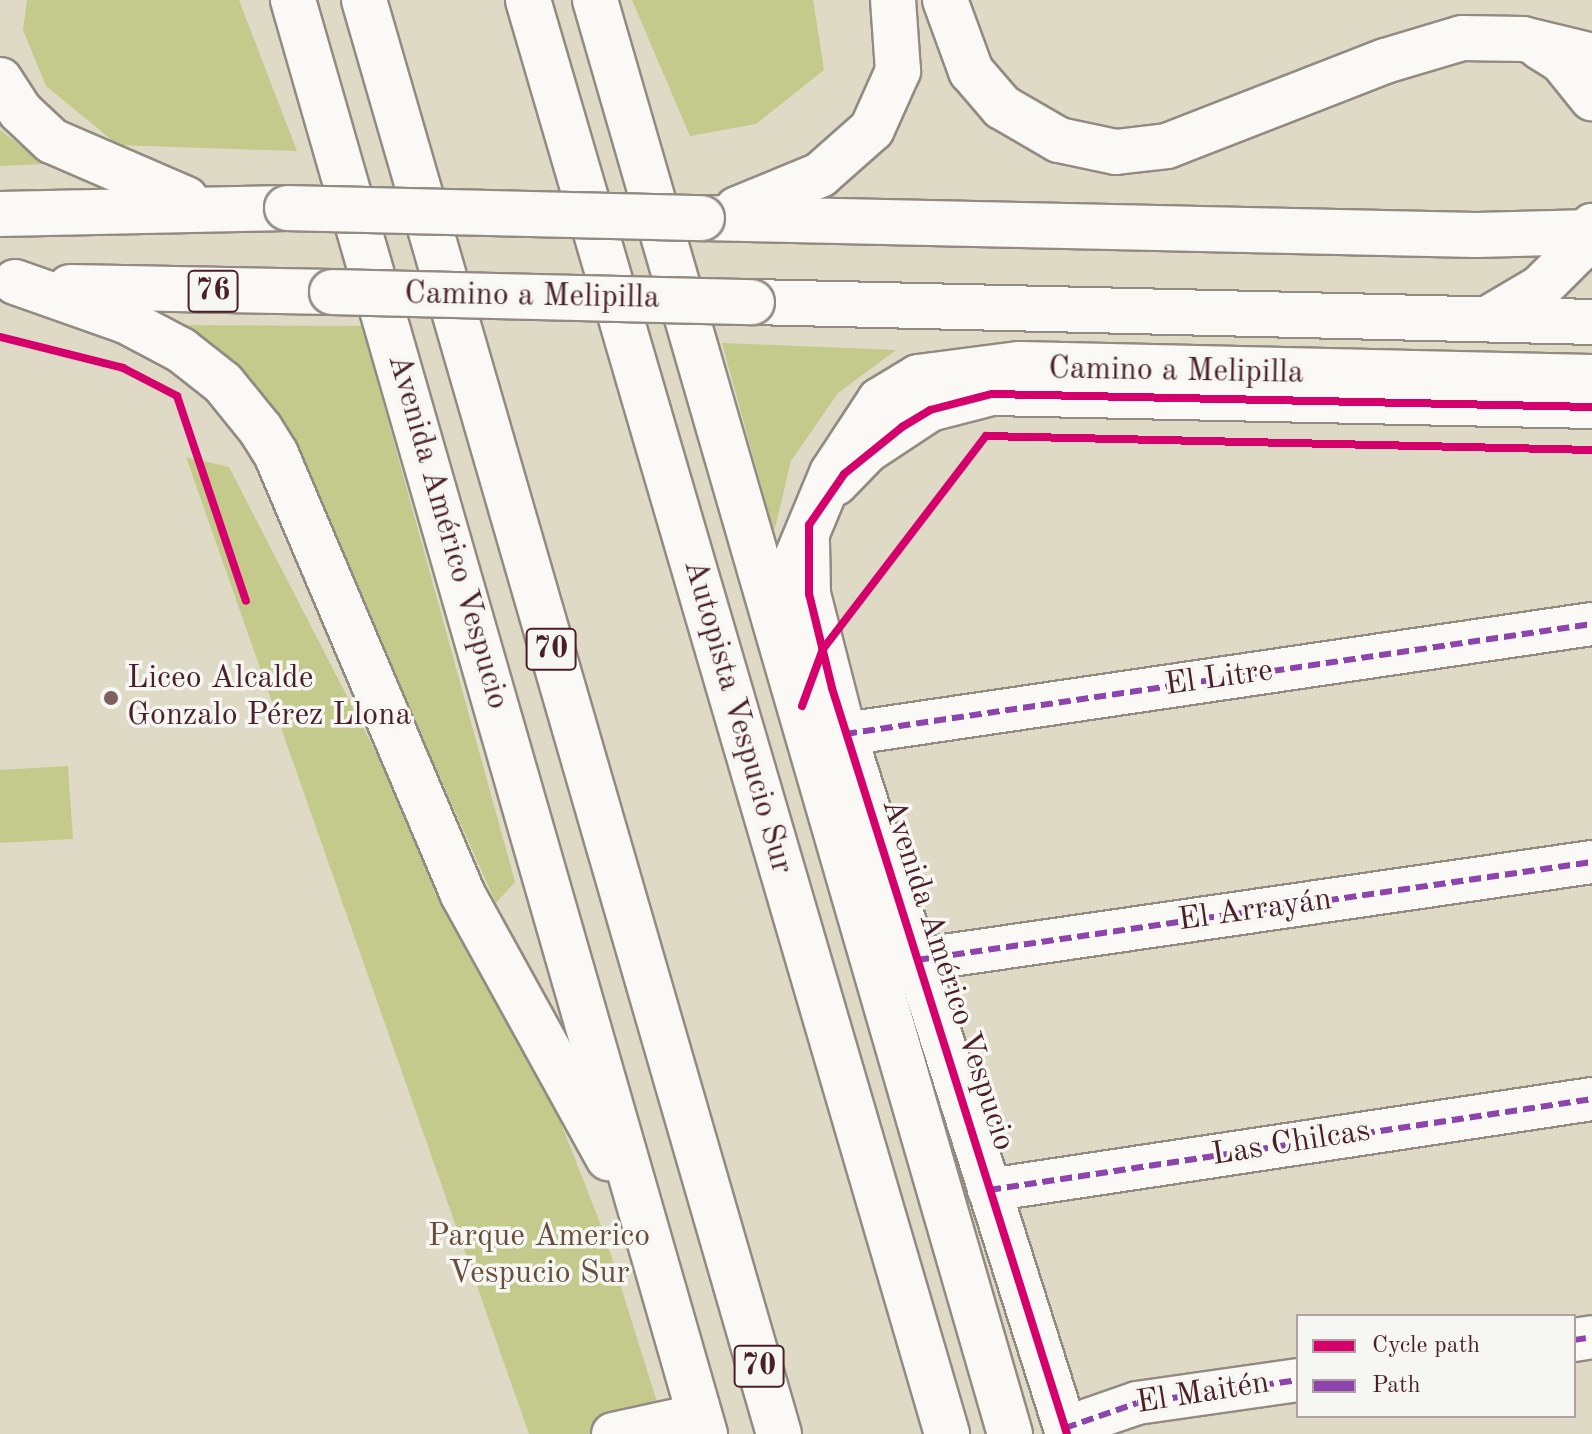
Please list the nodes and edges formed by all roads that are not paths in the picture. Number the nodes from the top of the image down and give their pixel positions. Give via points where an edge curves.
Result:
1 (293, 0) edge
2 (364, 0) edge
3 (528, 0) edge
4 (595, 0) edge
5 (893, 0) edge
6 (945, 0) edge
7 (1523, 39) junction
8 (1592, 56) edge
9 (0, 80) edge
10 (1592, 98) edge
11 (211, 208) junction
12 (0, 214) edge
13 (707, 218) junction
14 (1591, 230) edge
15 (7, 282) edge
16 (1488, 318) junction
17 (1592, 322) edge
18 (1592, 377) edge
19 (1592, 407) edge
20 (809, 525) junction
21 (1592, 624) edge
22 (779, 637) junction
23 (845, 734) junction
24 (1592, 862) edge
25 (917, 960) junction
26 (1592, 1099) edge
27 (989, 1190) junction
28 (655, 1254) junction
29 (1296, 1380) edge
30 (703, 1425) edge
31 (1066, 1431) edge
32 (613, 1434) edge
33 (779, 1434) edge
34 (947, 1434) edge
35 (1010, 1434) edge

1 - 28 main road, Avenida Américo Vespucio
2 - 33 main road, 70
3 - 34 main road, Autopista Vespucio Sur
4 - 22 main road, Avenida Américo Vespucio
5 - 13 main road via 898,71 872,129 820,175
6 - 7 main road via 971,71 1002,107 1059,140 1116,152 1191,138 1431,46 1462,38
7 - 8 main road
7 - 10 main road via 1562,61
9 - 11 main road via 20,111 52,141 88,161
11 - 12 main road
11 - 13 main road, bridge
13 - 14 main road
14 - 16 main road via 1540,288
15 - 16 main road, Camino a Melipilla / 76, bridge via 95,290
15 - 28 main road via 126,321 181,350 223,383 261,430 276,454 462,893
16 - 17 main road, Camino a Melipilla
18 - 20 main road via 1020,364 942,370 897,386 880,400 850,441
19 - 20 street, Camino a Melipilla via 992,394 930,410 902,427 844,474
20 - 22 main road via 785,599
20 - 23 street, Avenida Américo Vespucio via 809,594
21 - 23 street, El Litre
22 - 35 main road, Avenida Américo Vespucio
23 - 25 street, Avenida Américo Vespucio
24 - 25 street, El Arrayán
25 - 27 street, Avenida Américo Vespucio
26 - 27 street, Las Chilcas
27 - 31 street, Avenida Américo Vespucio
28 - 30 main road, Avenida Américo Vespucio
29 - 31 street, El Maitén via 1137,1403
30 - 32 street

